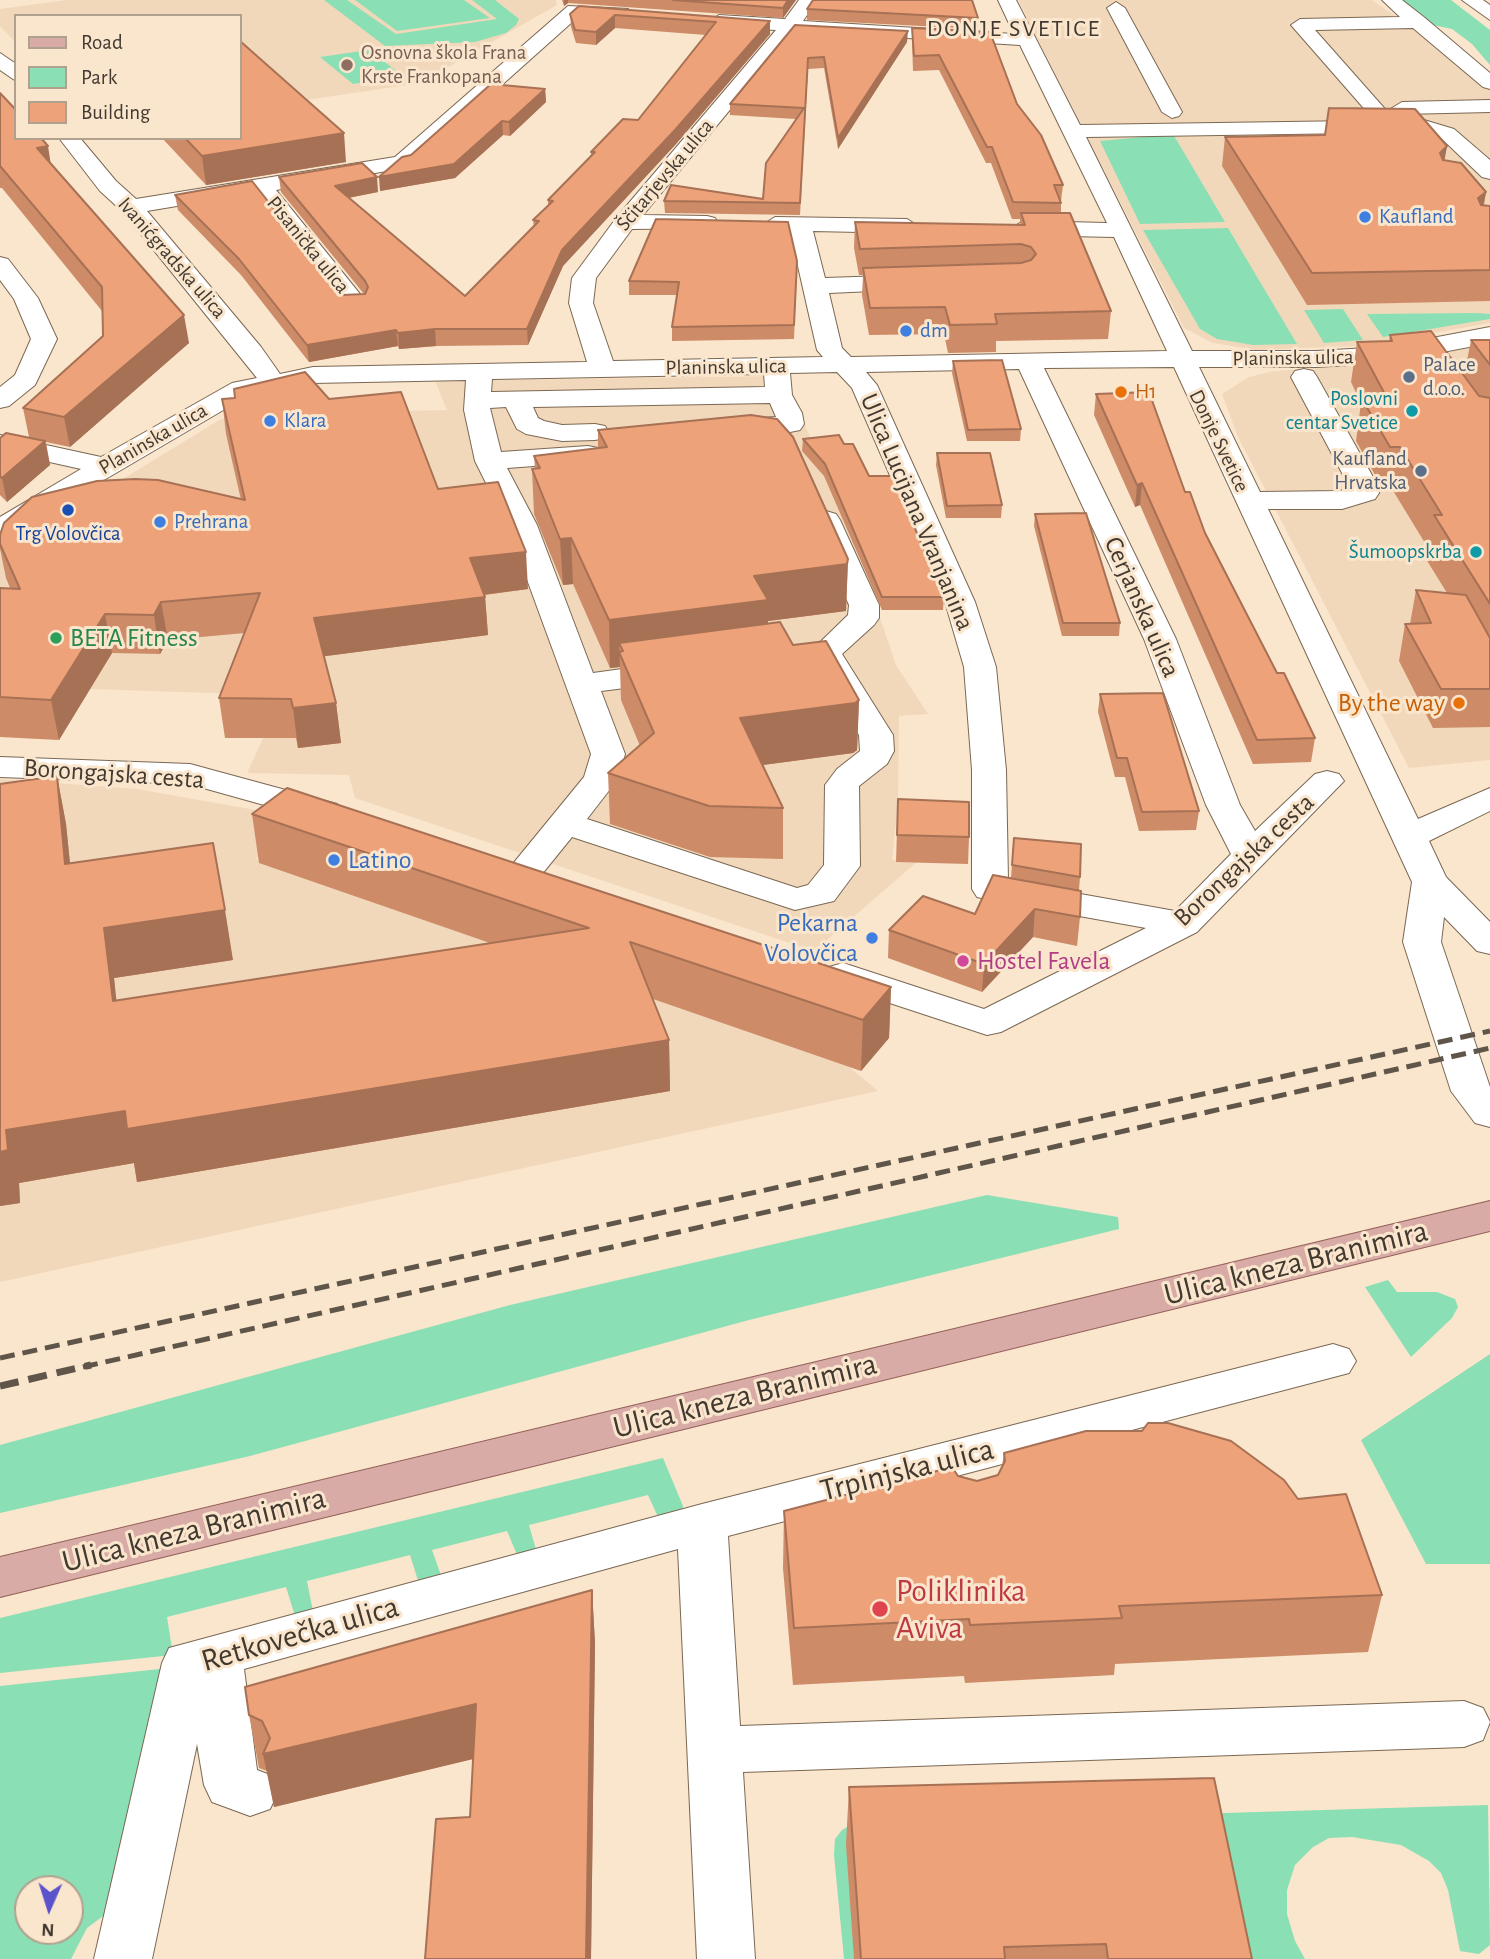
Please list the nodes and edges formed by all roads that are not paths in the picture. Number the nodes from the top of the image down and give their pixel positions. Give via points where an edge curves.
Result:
1 (808, 0) edge
2 (1007, 0) edge
3 (1391, 0) edge
4 (1471, 0) edge
5 (1116, 8) dead end
6 (1490, 14) edge
7 (640, 15) edge
8 (694, 19) edge
9 (1418, 22) junction
10 (789, 27) junction
11 (1027, 40) junction
12 (0, 59) edge
13 (14, 73) edge
14 (1490, 83) edge
15 (1490, 106) edge
16 (1375, 109) junction
17 (1172, 112) junction
18 (1068, 122) junction
19 (71, 140) edge
20 (1485, 179) edge
21 (261, 186) junction
22 (131, 207) junction
23 (625, 222) junction
24 (800, 224) junction
25 (934, 227) edge
26 (1001, 228) edge
27 (1122, 230) junction
28 (0, 264) edge
29 (937, 282) edge
30 (817, 286) junction
31 (355, 304) edge
32 (1490, 335) edge
33 (1413, 350) junction
34 (1180, 359) junction
35 (1028, 361) junction
36 (845, 364) junction
37 (776, 366) junction
38 (1437, 366) edge
39 (599, 370) junction
40 (1304, 377) dead end
41 (272, 381) junction
42 (478, 386) junction
43 (779, 395) junction
44 (0, 400) edge
45 (516, 400) junction
46 (0, 443) edge
47 (780, 453) edge
48 (489, 461) junction
49 (105, 466) junction
50 (813, 490) edge
51 (1308, 500) junction
52 (1248, 501) junction
53 (0, 529) edge
54 (1266, 539) junction
55 (703, 668) edge
56 (580, 684) junction
57 (0, 767) edge
58 (1327, 782) dead end
59 (1490, 798) edge
60 (355, 820) edge
61 (565, 823) junction
62 (1409, 837) junction
63 (1250, 855) junction
64 (1430, 882) junction
65 (565, 884) edge
66 (1184, 924) junction
67 (1490, 943) edge
68 (816, 966) edge
69 (1490, 1114) edge
70 (1490, 1216) edge
71 (1333, 1361) dead end
72 (960, 1457) junction
73 (970, 1503) edge
74 (702, 1523) junction
75 (0, 1577) edge
76 (216, 1655) junction
77 (1464, 1724) dead end
78 (715, 1750) junction
79 (250, 1792) dead end
80 (123, 1959) edge
81 (726, 1959) edge

1 - 10 street, Ščitarjevska ulica
2 - 11 street, Donje Svetice
3 - 9 street
4 - 6 street
5 - 17 street
7 - 21 street via 575,10 402,162
8 - 10 street
9 - 14 street
9 - 16 street via 1300,24
10 - 11 street
10 - 23 street, Ščitarjevska ulica
11 - 18 street, Donje Svetice
12 - 13 street
15 - 16 street
16 - 17 street
17 - 18 street
18 - 20 street via 1413,125 1447,133
18 - 27 street, Donje Svetice
19 - 22 street, Ivanićgradska ulica
21 - 22 street
21 - 31 street, Pisanička ulica
22 - 41 street, Ivanićgradska ulica
23 - 24 street
23 - 39 street, Ščitarjevska ulica via 584,278 581,303 600,357
24 - 25 street
24 - 30 street
26 - 27 street
27 - 34 street, Donje Svetice
28 - 44 street via 26,299 44,339 26,379
29 - 30 street
30 - 36 street via 830,350
32 - 33 street, Planinska ulica
33 - 34 street, Planinska ulica via 1316,359
33 - 38 street
34 - 35 street, Planinska ulica
34 - 52 street, Donje Svetice
35 - 36 street, Planinska ulica
35 - 63 street, Cerjanska ulica via 1160,639 1223,805
36 - 37 street, Planinska ulica
36 - 66 street, Ulica Lucijana Vranjanina via 864,385 960,602 980,667 989,770 990,888
37 - 39 street, Planinska ulica
37 - 43 street
39 - 42 street, Planinska ulica
40 - 51 street via 1365,493 1342,500
41 - 42 street, Planinska ulica via 313,375
41 - 49 street, Planinska ulica via 241,389 209,405
42 - 45 street
42 - 48 street
43 - 45 street
43 - 47 street via 790,424 712,439
45 - 48 street via 527,423 536,428 618,442
46 - 49 street
48 - 56 street via 522,525
49 - 53 street, Planinska ulica
50 - 61 street via 864,605 863,618 813,654 876,735 875,757 842,785 842,866 821,893 794,899
51 - 52 street
51 - 54 street
52 - 54 street, Donje Svetice
54 - 62 street, Donje Svetice
55 - 56 street
56 - 61 street via 608,754 607,766
57 - 60 street, Borongajska cesta via 190,774
58 - 63 street, Borongajska cesta
59 - 62 street
61 - 65 street via 512,867
62 - 64 street, Donje Svetice
63 - 66 street, Borongajska cesta
64 - 67 street, Donje Svetice
64 - 69 street via 1422,942 1471,1091
66 - 68 street, Borongajska cesta via 987,1023
70 - 75 main road, Ulica kneza Branimira
71 - 72 street, Trpinjska ulica
72 - 73 street
72 - 74 street, Trpinjska ulica
74 - 76 street, Retkovečka ulica
74 - 78 street
76 - 79 street via 232,1786
76 - 80 street, Retkovečka ulica via 188,1663
77 - 78 street
78 - 81 street

